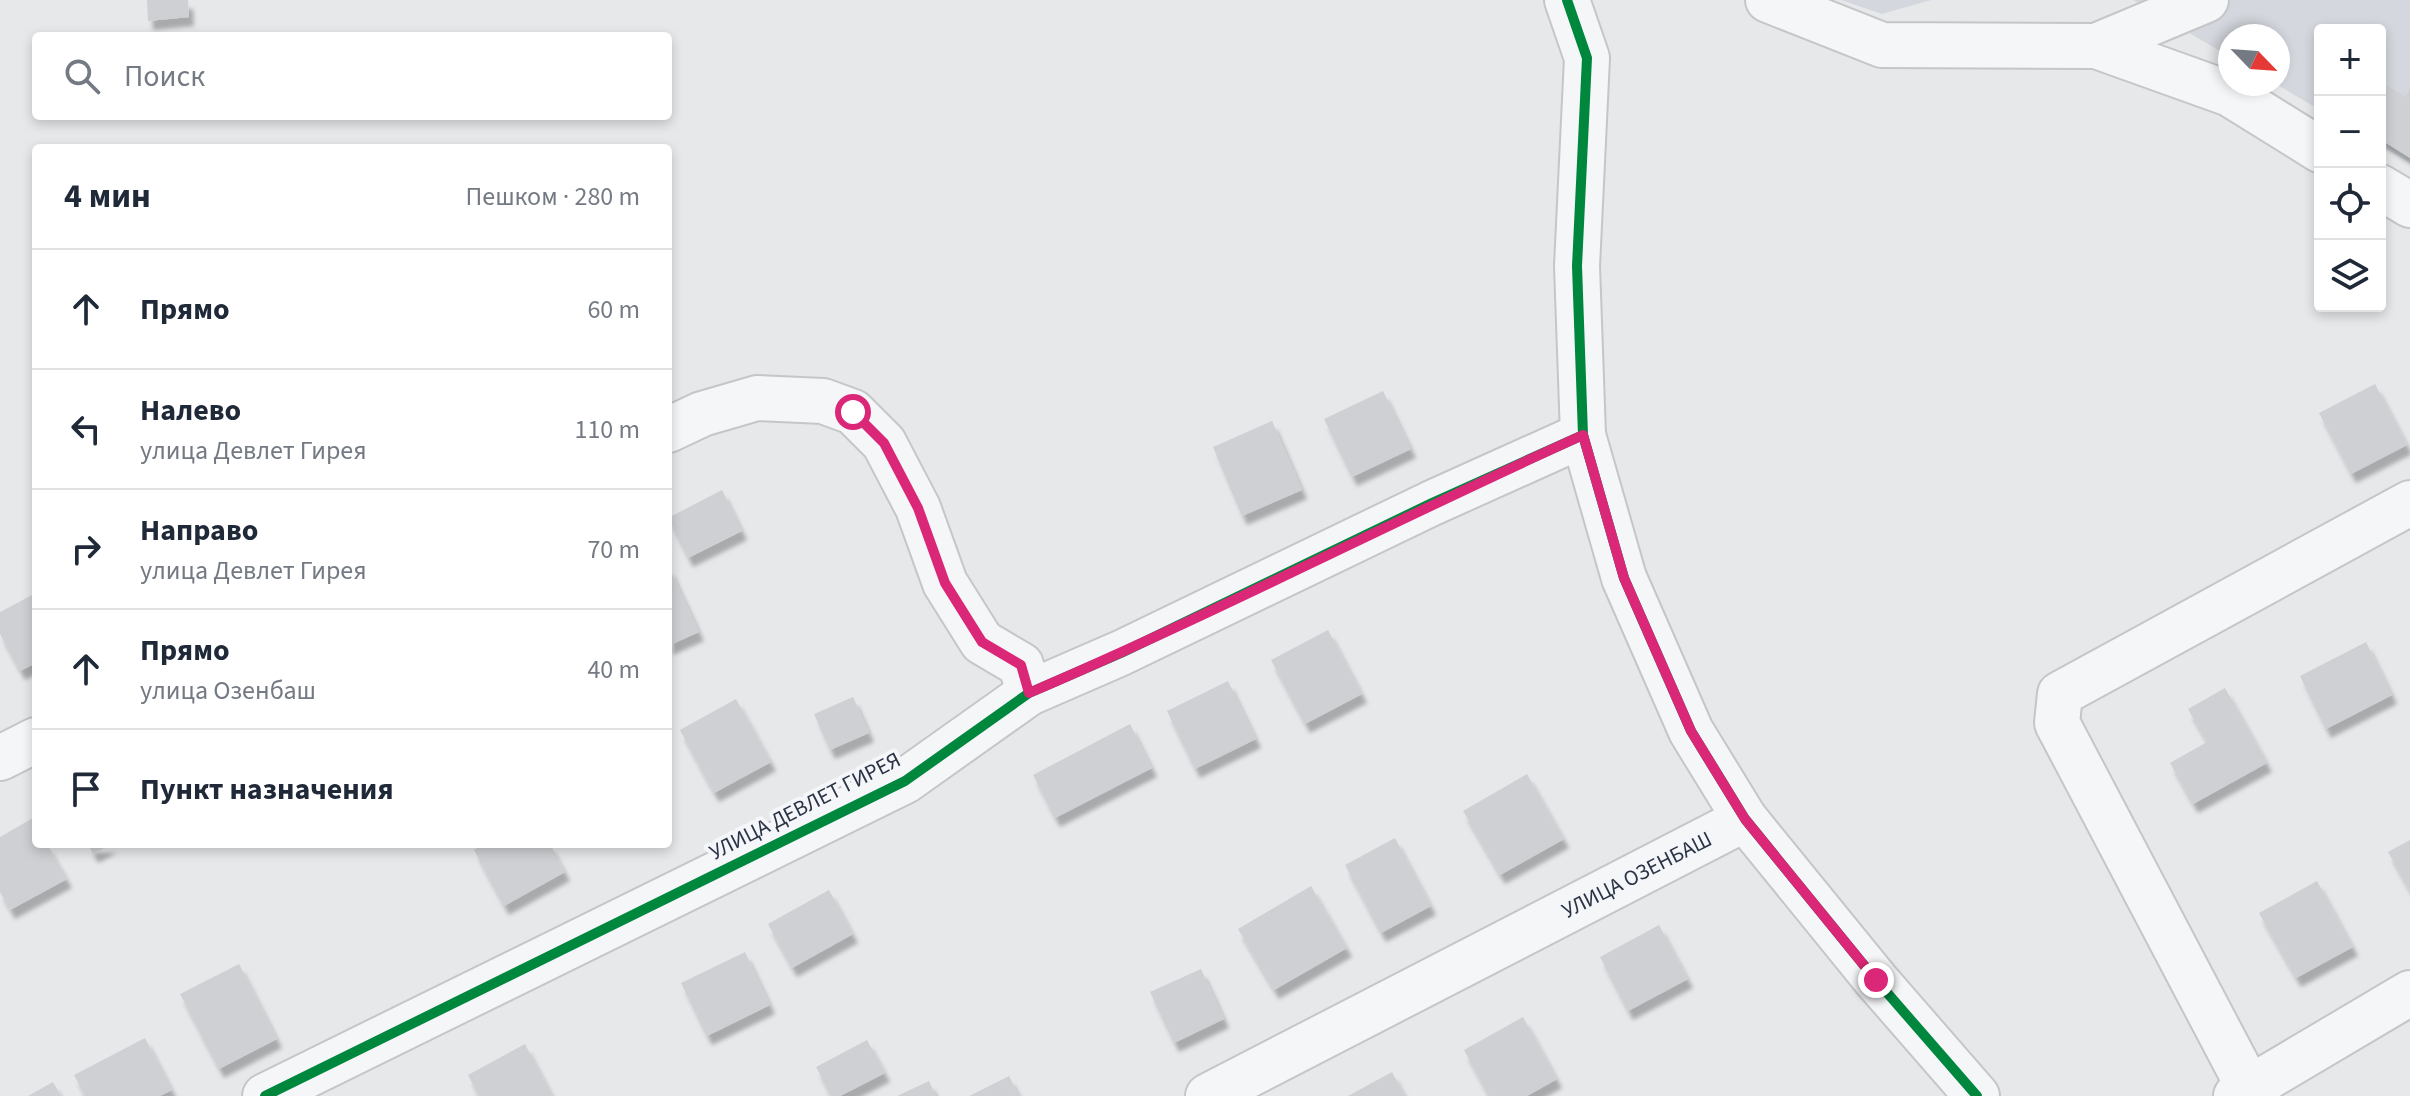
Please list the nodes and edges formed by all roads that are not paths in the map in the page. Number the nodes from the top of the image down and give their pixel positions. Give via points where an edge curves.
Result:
1 (1567, 0) edge
2 (1768, 0) edge
3 (2206, 0) edge
4 (2096, 46) junction
5 (2314, 146) edge
6 (2386, 191) edge
7 (2410, 205) edge
8 (672, 428) edge
9 (1583, 435) junction
10 (2410, 503) edge
11 (1029, 693) junction
12 (32, 742) edge
13 (0, 758) edge
14 (1745, 819) junction
15 (2410, 993) edge
16 (2242, 1092) edge
17 (265, 1096) edge
18 (1208, 1096) edge
19 (1977, 1096) edge

1 - 9 street via 1587,58 1577,266
2 - 4 street via 1882,45
3 - 4 street
4 - 5 street via 2230,94
6 - 7 street
8 - 11 street via 757,398 823,401 853,412 884,443 918,508 945,583 982,642 1021,665
9 - 11 street, УЛИЦА ДЕВЛЕТ ГИРЕЯ
9 - 14 street via 1624,578 1691,731
10 - 16 street via 2060,694 2057,723
11 - 17 street, УЛИЦА ДЕВЛЕТ ГИРЕЯ via 905,781
12 - 13 street
14 - 18 street, УЛИЦА ОЗЕНБАШ
14 - 19 street
15 - 16 street

